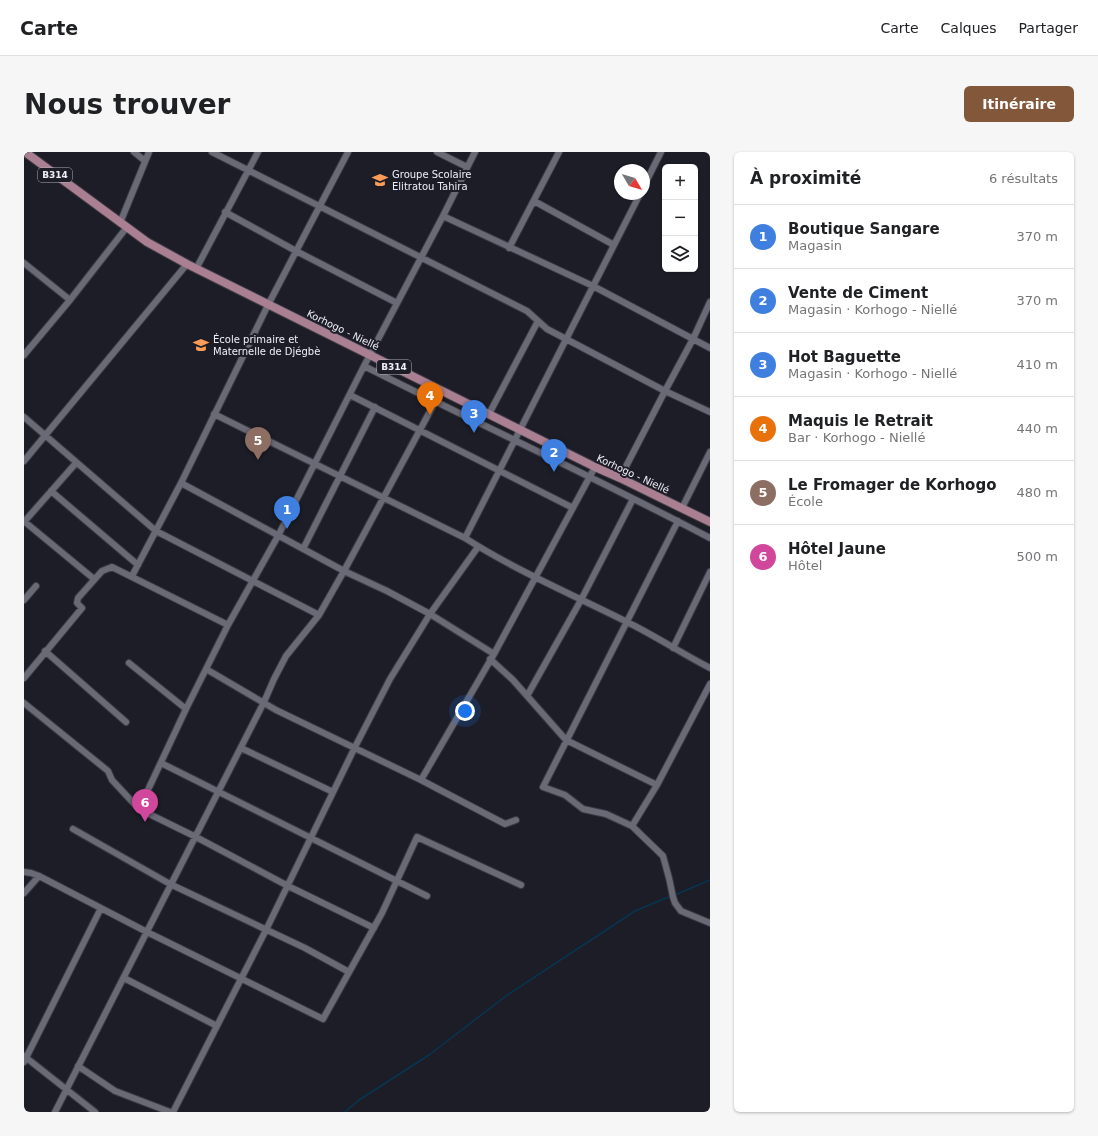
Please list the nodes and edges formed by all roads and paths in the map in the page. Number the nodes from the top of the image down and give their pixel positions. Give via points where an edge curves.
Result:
1 (25, 152) edge
2 (134, 152) edge
3 (149, 152) edge
4 (212, 152) edge
5 (258, 152) edge
6 (348, 152) edge
7 (437, 152) edge
8 (475, 152) edge
9 (661, 152) edge
10 (556, 153) edge
11 (145, 161) junction
12 (467, 167) junction
13 (248, 170) junction
14 (650, 174) edge
15 (637, 200) edge
16 (534, 201) junction
17 (320, 207) junction
18 (225, 212) junction
19 (444, 216) junction
20 (123, 225) junction
21 (614, 245) junction
22 (509, 248) junction
23 (296, 251) junction
24 (421, 257) junction
25 (24, 263) edge
26 (187, 264) junction
27 (196, 269) junction
28 (593, 286) junction
29 (70, 300) junction
30 (710, 302) edge
31 (397, 303) junction
32 (268, 305) junction
33 (538, 321) junction
34 (566, 339) junction
35 (693, 339) junction
36 (24, 342) edge
37 (30, 348) junction
38 (710, 348) edge
39 (24, 355) edge
40 (370, 355) junction
41 (364, 366) junction
42 (665, 390) junction
43 (350, 395) junction
44 (435, 402) junction
45 (375, 407) junction
46 (710, 412) edge
47 (214, 414) junction
48 (489, 414) junction
49 (24, 417) edge
50 (521, 429) junction
51 (420, 430) junction
52 (45, 436) junction
53 (515, 440) junction
54 (710, 452) edge
55 (24, 461) edge
56 (76, 463) junction
57 (314, 463) junction
58 (595, 467) junction
59 (500, 470) junction
60 (340, 476) junction
61 (590, 476) junction
62 (620, 478) junction
63 (180, 483) junction
64 (52, 491) junction
65 (382, 498) junction
66 (633, 499) junction
67 (573, 508) junction
68 (682, 508) junction
69 (709, 519) edge
70 (678, 521) junction
71 (24, 522) edge
72 (156, 531) junction
73 (278, 536) junction
74 (465, 538) junction
75 (710, 538) edge
76 (478, 547) junction
77 (303, 549) junction
78 (138, 565) junction
79 (344, 571) junction
80 (710, 572) edge
81 (132, 576) junction
82 (536, 577) junction
83 (94, 579) junction
84 (253, 582) junction
85 (36, 586) dead end
86 (24, 600) edge
87 (581, 600) junction
88 (430, 614) junction
89 (319, 615) junction
90 (626, 622) junction
91 (228, 625) junction
92 (673, 648) junction
93 (45, 651) junction
94 (492, 656) junction
95 (129, 663) dead end
96 (710, 668) edge
97 (206, 669) junction
98 (24, 678) edge
99 (710, 684) edge
100 (527, 696) junction
101 (264, 702) junction
102 (24, 703) edge
103 (186, 709) junction
104 (126, 722) dead end
105 (566, 740) junction
106 (355, 747) junction
107 (241, 748) junction
108 (161, 763) junction
109 (421, 780) junction
110 (657, 785) junction
111 (333, 792) junction
112 (218, 793) junction
113 (139, 809) junction
114 (516, 820) dead end
115 (632, 826) junction
116 (73, 829) dead end
117 (196, 837) junction
118 (311, 839) junction
119 (24, 872) edge
120 (39, 876) junction
121 (397, 881) junction
122 (170, 884) junction
123 (521, 885) dead end
124 (288, 886) junction
125 (24, 893) edge
126 (427, 896) dead end
127 (101, 908) junction
128 (710, 923) edge
129 (374, 928) junction
130 (266, 930) junction
131 (147, 932) junction
132 (349, 972) junction
133 (124, 978) junction
134 (242, 978) junction
135 (217, 1026) junction
136 (25, 1059) edge
137 (78, 1066) junction
138 (66, 1090) junction
139 (55, 1112) edge
140 (95, 1112) edge
141 (172, 1112) edge

1 - 20 main road, Korhogo - Niellé / B314
2 - 11 street
3 - 11 street
4 - 13 street
5 - 13 street
6 - 17 street
7 - 12 street
8 - 12 street
9 - 14 street
10 - 16 street
11 - 20 street
12 - 19 street
13 - 17 street
13 - 18 street
15 - 21 street
16 - 21 street
16 - 22 street
17 - 23 street
17 - 24 street
18 - 23 street
18 - 27 street
19 - 22 street
19 - 24 street
20 - 26 main road, Korhogo - Niellé / B314 via 147,242
20 - 29 street
21 - 28 street
22 - 28 street
23 - 31 street
23 - 32 street
24 - 31 street
24 - 33 street via 527,311
25 - 29 street
26 - 27 main road, Korhogo - Niellé / B314
26 - 52 street
27 - 32 main road, Korhogo - Niellé / B314
28 - 34 street
28 - 35 street
29 - 37 street
30 - 35 street
31 - 40 street
32 - 40 main road, Korhogo - Niellé / B314
32 - 47 street
33 - 34 street
33 - 48 street
34 - 42 street
34 - 50 street
35 - 38 street
35 - 42 street
36 - 37 street
37 - 39 street
40 - 41 street
40 - 48 main road, Korhogo - Niellé / B314
41 - 43 street
41 - 44 street
42 - 46 street
42 - 62 street
43 - 45 street
43 - 57 street
44 - 51 street
44 - 53 street
45 - 51 street
45 - 60 street
47 - 57 street
47 - 63 street
48 - 50 main road, Korhogo - Niellé / B314
49 - 52 street
50 - 53 street
50 - 58 main road, Korhogo - Niellé / B314
51 - 59 street
51 - 65 street
52 - 55 street
52 - 56 street
53 - 59 street
53 - 61 street
54 - 68 street
56 - 64 street
56 - 72 street
57 - 60 street
57 - 73 street
58 - 61 street
58 - 62 main road, Korhogo - Niellé / B314
59 - 67 street
59 - 74 street
60 - 65 street
60 - 77 street
61 - 66 street
61 - 67 street
62 - 68 main road, Korhogo - Niellé / B314
63 - 72 street
63 - 73 street
64 - 71 street
64 - 78 street
65 - 74 street
65 - 79 street
66 - 70 street
66 - 87 street
67 - 82 street
68 - 69 main road, Korhogo - Niellé / B314
70 - 75 street
70 - 90 street
71 - 83 street
72 - 78 street
72 - 84 street
73 - 77 street
73 - 84 street
74 - 76 street
76 - 82 street
76 - 88 street
77 - 79 street
78 - 81 street
79 - 88 street
79 - 89 street
80 - 92 street
81 - 83 street via 112,567 102,571
81 - 91 street
82 - 87 street
82 - 94 street
83 - 93 street via 78,598 77,603 82,608
84 - 89 street
84 - 91 street
85 - 86 street
87 - 90 street
87 - 100 street
88 - 94 street
88 - 106 street via 390,679
89 - 101 street via 286,656
90 - 92 street
90 - 105 street
91 - 97 street
92 - 96 street
93 - 98 street
93 - 104 street
94 - 100 street
94 - 109 street
95 - 103 street
97 - 101 street
97 - 103 street
99 - 110 street
100 - 105 street
101 - 106 street
101 - 107 street
102 - 113 street via 108,771 112,780
103 - 108 street
105 - 110 street
105 - 115 street via 543,787 565,795 584,808 606,814
106 - 109 street
106 - 111 street
107 - 111 street
107 - 112 street
108 - 112 street
108 - 113 street
109 - 114 street via 504,824
110 - 115 street
111 - 118 street
112 - 117 street
112 - 118 street
113 - 117 street
115 - 128 street via 663,856 673,897 681,911
116 - 122 street
117 - 122 street
117 - 124 street
118 - 121 street
118 - 124 street
119 - 120 street
120 - 125 street
120 - 127 street
121 - 123 street via 417,837
121 - 126 street
121 - 129 street
122 - 130 street
122 - 131 street
124 - 129 street
124 - 130 street
127 - 131 street
127 - 136 street
129 - 132 street
130 - 132 street
130 - 134 street
131 - 133 street
131 - 134 street
132 - 134 street via 323,1018
133 - 135 street
133 - 137 street
134 - 135 street
135 - 141 street
136 - 138 street
137 - 138 street
137 - 141 street via 115,1091
138 - 139 street
138 - 140 street

